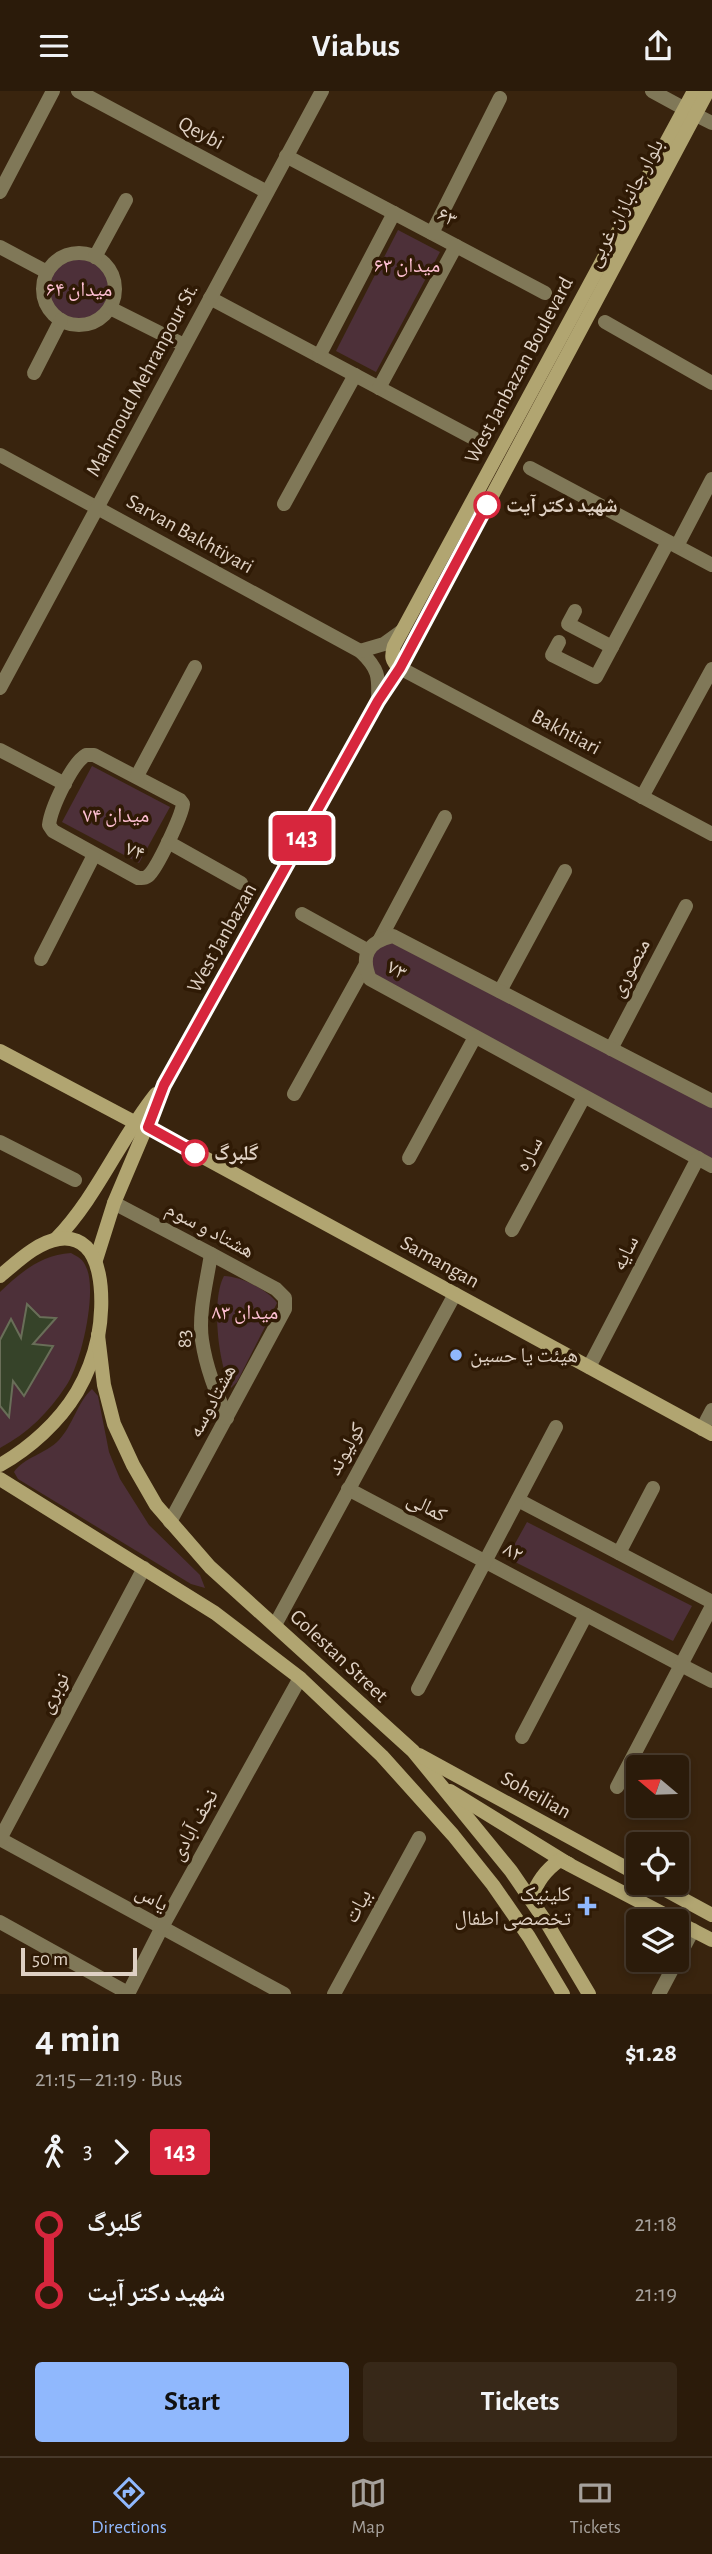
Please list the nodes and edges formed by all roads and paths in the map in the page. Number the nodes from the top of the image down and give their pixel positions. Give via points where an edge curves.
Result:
1 (53, 91) edge
2 (78, 91) edge
3 (321, 91) edge
4 (652, 91) edge
5 (694, 91) edge
6 (708, 91) edge
7 (500, 98) dead end
8 (690, 112) junction
9 (712, 123) edge
10 (286, 156) junction
11 (0, 192) edge
12 (267, 192) junction
13 (126, 200) dead end
14 (394, 213) junction
15 (432, 233) junction
16 (456, 246) junction
17 (0, 247) edge
18 (95, 257) junction
19 (47, 272) junction
20 (545, 293) dead end
21 (210, 298) junction
22 (110, 308) junction
23 (61, 320) junction
24 (604, 323) dead end
25 (184, 345) junction
26 (319, 356) junction
27 (34, 373) dead end
28 (355, 375) junction
29 (712, 383) edge
30 (379, 388) junction
31 (477, 440) dead end
32 (0, 455) edge
33 (530, 468) dead end
34 (712, 479) edge
35 (284, 505) dead end
36 (97, 507) junction
37 (673, 544) junction
38 (712, 565) edge
39 (575, 611) dead end
40 (402, 631) junction
41 (559, 642) dead end
42 (612, 647) junction
43 (360, 651) junction
44 (195, 667) dead end
45 (400, 668) junction
46 (712, 669) edge
47 (0, 688) edge
48 (378, 701) junction
49 (0, 750) edge
50 (137, 776) junction
51 (65, 784) junction
52 (642, 797) junction
53 (445, 817) dead end
54 (712, 834) edge
55 (168, 842) junction
56 (94, 855) junction
57 (565, 871) dead end
58 (241, 883) dead end
59 (686, 906) dead end
60 (302, 914) dead end
61 (380, 939) junction
62 (367, 950) junction
63 (41, 959) dead end
64 (365, 967) junction
65 (500, 991) junction
66 (475, 1037) junction
67 (611, 1049) junction
68 (0, 1051) edge
69 (294, 1094) dead end
70 (584, 1097) junction
71 (712, 1101) edge
72 (141, 1124) junction
73 (1, 1145) edge
74 (698, 1158) junction
75 (410, 1159) dead end
76 (712, 1166) edge
77 (75, 1180) dead end
78 (114, 1203) junction
79 (512, 1230) dead end
80 (56, 1239) junction
81 (211, 1254) junction
82 (96, 1260) junction
83 (0, 1276) edge
84 (455, 1294) junction
85 (285, 1298) joint
86 (98, 1335) junction
87 (589, 1367) junction
88 (712, 1410) edge
89 (227, 1417) junction
90 (556, 1427) dead end
91 (707, 1431) edge
92 (0, 1465) edge
93 (0, 1479) edge
94 (653, 1488) dead end
95 (348, 1489) junction
96 (518, 1500) junction
97 (170, 1522) junction
98 (619, 1553) junction
99 (485, 1562) junction
100 (144, 1568) junction
101 (712, 1604) edge
102 (586, 1615) junction
103 (275, 1625) junction
104 (681, 1665) junction
105 (300, 1678) junction
106 (712, 1681) edge
107 (418, 1689) dead end
108 (522, 1737) dead end
109 (413, 1751) junction
110 (437, 1783) junction
111 (617, 1787) dead end
112 (414, 1792) junction
113 (419, 1838) dead end
114 (0, 1839) edge
115 (570, 1865) junction
116 (626, 1868) edge
117 (675, 1895) edge
118 (530, 1899) junction
119 (653, 1909) edge
120 (707, 1913) edge
121 (0, 1922) edge
122 (162, 1927) junction
123 (689, 1928) edge
124 (693, 1930) junction
125 (689, 1938) edge
126 (712, 1940) edge
127 (671, 1972) edge
128 (128, 1993) edge
129 (284, 1994) edge
130 (334, 1994) edge
131 (563, 1994) edge
132 (589, 1994) edge
133 (659, 1994) edge

1 - 11 street
2 - 12 street, Qeybi
3 - 10 street, Mahmoud Mehranpour St.
4 - 8 street
5 - 8 main road, West Janbazan Boulevard
6 - 8 main road, بلوار جانبازان غربی
7 - 15 street
8 - 9 street
8 - 40 main road, West Janbazan Boulevard
8 - 45 main road, بلوار جانبازان غربی
10 - 12 street, Mahmoud Mehranpour St.
10 - 14 street, ۶۳
12 - 21 street, Mahmoud Mehranpour St.
13 - 18 street
14 - 15 street, ۶۳
14 - 26 street
15 - 16 street, ۶۳
16 - 20 street
16 - 30 street, ۶۳
17 - 19 street
18 - 19 street via 84,253 62,257
18 - 22 street via 111,273 114,296
19 - 23 street via 44,296 48,308
21 - 25 street, Mahmoud Mehranpour St.
21 - 26 street
22 - 23 street via 91,323
22 - 25 street
23 - 27 street
24 - 29 street
25 - 36 street, Mahmoud Mehranpour St.
26 - 28 street
28 - 30 street
28 - 35 street
30 - 31 street
32 - 36 street, Sarvan Bakhtiyari
33 - 37 street
34 - 37 street
36 - 43 street, Sarvan Bakhtiyari
36 - 47 street, Mahmoud Mehranpour St.
37 - 38 street
37 - 42 street
39 - 42 street via 568,624
40 - 43 street via 384,644
40 - 45 main road, West Janbazan Boulevard via 391,655
41 - 42 street via 552,655 596,677
43 - 48 street via 379,674
44 - 50 street
45 - 48 main road, West Janbazan
45 - 52 street, Bakhtiari
46 - 52 street
48 - 72 main road, West Janbazan
49 - 51 street
50 - 51 street, ۷۴ via 86,755
50 - 55 street, ۷۴ via 183,804
51 - 56 street, ۷۴ via 48,825
52 - 54 street, Bakhtiari
53 - 61 street
55 - 56 street, ۷۴ via 145,878
55 - 58 street
56 - 63 street
57 - 65 street
59 - 67 street, منصوری
60 - 62 street
61 - 62 street, ۷۳
61 - 65 street, ۷۳ via 393,936
62 - 64 street, ۷۳
64 - 66 street, ۷۳ via 370,979
64 - 69 street
65 - 67 street, ۷۳
66 - 70 street, ۷۳
66 - 75 street
67 - 71 street, ۷۳
68 - 72 main road, Samangan
70 - 74 street, ۷۳
70 - 79 street, ساره
72 - 78 main road, West Janbazan
72 - 80 main road, West Janbazan via 76,1218
72 - 84 main road, Samangan
73 - 77 street
74 - 76 street, ۷۳
74 - 87 street, سایه
78 - 81 street, هشتاد و سوم
78 - 82 main road, West Janbazan
80 - 82 main road via 83,1244
80 - 83 main road, West Janbazan
81 - 85 street, هشتاد و سوم
81 - 89 street, 83 via 202,1338
82 - 86 main road
84 - 87 main road, Samangan
84 - 95 street, کولیوند
85 - 89 street, هشتادوسه via 285,1309
86 - 92 main road via 91,1363 61,1414
86 - 97 main road, Golestan Street via 103,1385 114,1423 156,1506
87 - 91 main road, Samangan
88 - 91 street
89 - 97 street, هشتادوسه
90 - 96 street, ۸۲
93 - 100 main road, Golestan Street
94 - 98 street
95 - 99 street, کمالی
95 - 103 street, کولیوند
96 - 98 street
96 - 99 street, ۸۲
97 - 103 main road, Golestan Street via 210,1567
98 - 101 street
99 - 102 street, ۸۲
99 - 107 street
100 - 105 main road, Golestan Street via 215,1613
100 - 114 street, نوبری
101 - 104 street
102 - 104 street, ۸۲
102 - 108 street
103 - 109 main road, Golestan Street
104 - 106 street, ۸۲
104 - 111 street
105 - 112 main road, Golestan Street
105 - 122 street, نجف آبادی
109 - 110 main road, Golestan Street
109 - 116 main road, Soheilian
110 - 112 main road
110 - 115 main road
110 - 118 main road, Golestan Street
112 - 131 main road, Golestan Street via 493,1885
113 - 130 street, بیات
114 - 122 street, یاس
115 - 118 main road via 560,1860 550,1867
115 - 119 main road
117 - 120 main road
118 - 132 main road, Golestan Street
120 - 124 main road
121 - 128 street
122 - 128 street, نجف آبادی
122 - 129 street, یاس
123 - 124 main road
124 - 125 street
124 - 126 main road
127 - 133 street

